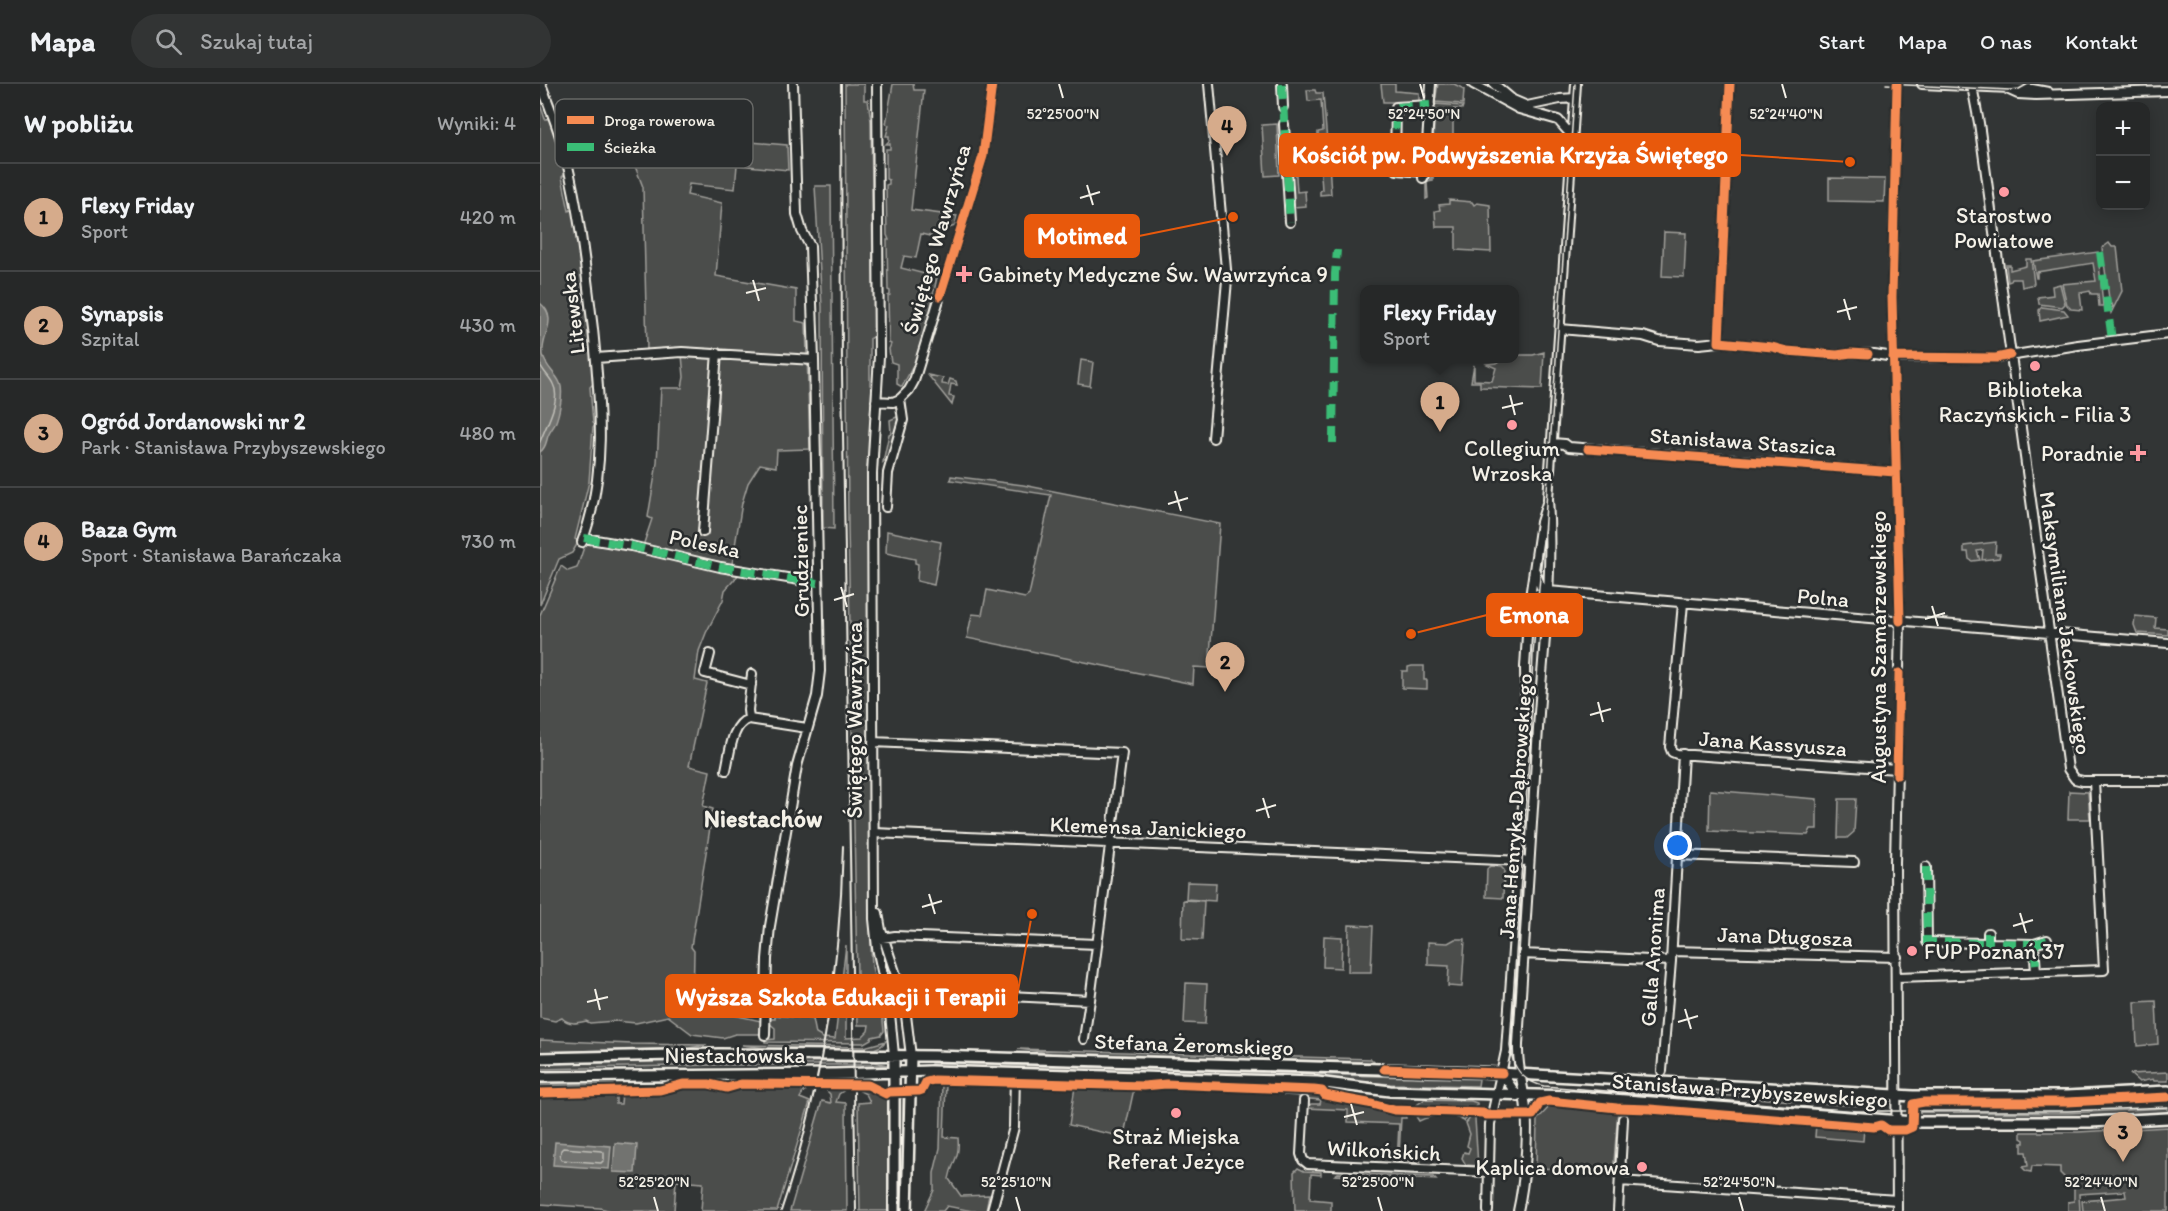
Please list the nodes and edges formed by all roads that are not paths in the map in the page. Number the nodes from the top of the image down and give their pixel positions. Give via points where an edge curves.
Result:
1 (541, 84) edge
2 (793, 84) edge
3 (877, 84) edge
4 (992, 84) edge
5 (1209, 84) edge
6 (1282, 84) edge
7 (1431, 84) edge
8 (1473, 84) edge
9 (1494, 84) edge
10 (1576, 84) edge
11 (1730, 84) edge
12 (1897, 84) edge
13 (1923, 84) edge
14 (1972, 86) junction
15 (2011, 86) edge
16 (2168, 92) edge
17 (1575, 98) junction
18 (1430, 105) junction
19 (1283, 107) tunnel mouth
20 (555, 123) edge
21 (1284, 123) tunnel mouth
22 (1573, 137) junction
23 (568, 168) edge
24 (1290, 222) dead end
25 (1560, 329) junction
26 (2168, 334) edge
27 (1719, 342) junction
28 (717, 353) junction
29 (2010, 355) junction
30 (1893, 357) junction
31 (596, 358) junction
32 (814, 360) junction
33 (900, 399) junction
34 (876, 401) junction
35 (1213, 438) dead end
36 (1552, 443) junction
37 (1895, 472) junction
38 (1548, 499) junction
39 (886, 507) dead end
40 (703, 532) dead end
41 (583, 540) joint
42 (1533, 567) junction
43 (818, 583) junction
44 (1548, 591) junction
45 (1683, 603) junction
46 (1529, 604) junction
47 (1900, 621) junction
48 (2050, 634) junction
49 (2168, 643) edge
50 (710, 654) dead end
51 (752, 674) dead end
52 (751, 685) junction
53 (749, 719) junction
54 (807, 728) junction
55 (873, 742) junction
56 (1683, 754) junction
57 (1897, 769) junction
58 (726, 770) dead end
59 (2094, 781) junction
60 (2168, 781) edge
61 (874, 833) junction
62 (1112, 843) junction
63 (1676, 855) junction
64 (1519, 860) junction
65 (1529, 861) junction
66 (1854, 862) dead end
67 (1926, 867) dead end
68 (1988, 933) dead end
69 (879, 938) junction
70 (2048, 940) dead end
71 (1988, 943) junction
72 (1097, 944) junction
73 (2034, 944) junction
74 (1672, 951) junction
75 (1522, 954) junction
76 (1897, 957) junction
77 (1671, 961) junction
78 (2036, 972) junction
79 (1897, 977) junction
80 (951, 993) dead end
81 (1089, 1000) junction
82 (765, 1035) dead end
83 (1084, 1039) dead end
84 (878, 1055) joint
85 (894, 1055) junction
86 (911, 1056) junction
87 (540, 1058) edge
88 (912, 1071) junction
89 (930, 1071) joint
90 (1662, 1071) dead end
91 (894, 1072) junction
92 (1015, 1073) junction
93 (1511, 1074) junction
94 (540, 1077) edge
95 (2168, 1091) edge
96 (1498, 1095) junction
97 (1517, 1095) junction
98 (1544, 1096) junction
99 (1897, 1096) junction
100 (1304, 1101) dead end
101 (1526, 1116) junction
102 (2168, 1118) edge
103 (1623, 1119) dead end
104 (1897, 1121) junction
105 (1488, 1172) junction
106 (1620, 1181) junction
107 (1897, 1200) junction
108 (992, 1210) edge
109 (894, 1211) edge
110 (907, 1211) edge
111 (1488, 1211) edge
112 (1518, 1211) edge
113 (1618, 1211) edge
114 (1897, 1211) edge

1 - 20 street, Litewska
2 - 32 street, Grudzieniec via 797,214 810,246
3 - 34 street, Świętego Wawrzyńca
4 - 33 street, Świętego Wawrzyńca via 983,156 914,381
5 - 35 street via 1227,280
6 - 19 street
7 - 18 street
8 - 22 street via 1519,109 1558,120
9 - 17 street via 1527,106
10 - 17 street, Jana Henryka Dąbrowskiego
11 - 27 street
12 - 30 street, Augustyna Szamarzewskiego
13 - 14 street
14 - 15 street
14 - 29 street, Maksymiliana Jackowskiego
15 - 16 street via 2061,95
17 - 22 street, Jana Henryka Dąbrowskiego
18 - 18 street via 1424,175 1397,170 1396,107
21 - 24 street
22 - 25 street, Jana Henryka Dąbrowskiego
23 - 31 street, Litewska via 586,270
25 - 27 street via 1689,343
25 - 36 street, Jana Henryka Dąbrowskiego
26 - 29 street
27 - 30 street via 1787,351
28 - 31 street
28 - 32 street
28 - 40 street
29 - 30 street
29 - 48 street, Maksymiliana Jackowskiego
30 - 37 street, Augustyna Szamarzewskiego
31 - 41 street, Litewska via 600,455 595,496
32 - 43 street, Grudzieniec
33 - 34 street
33 - 39 street via 903,420 888,473
34 - 55 street, Świętego Wawrzyńca via 872,473
36 - 37 street, Stanisława Staszica
36 - 38 street, Jana Henryka Dąbrowskiego
37 - 47 street, Augustyna Szamarzewskiego
38 - 42 street, Jana Henryka Dąbrowskiego
38 - 44 street, Jana Henryka Dąbrowskiego
41 - 43 street, Poleska
42 - 44 street via 1541,587
42 - 46 street, Jana Henryka Dąbrowskiego
43 - 54 street, Grudzieniec via 819,686
44 - 45 street, Polna
44 - 46 street via 1535,596
44 - 65 street, Jana Henryka Dąbrowskiego
45 - 47 street, Polna
45 - 56 street via 1670,747
46 - 64 street, Jana Henryka Dąbrowskiego via 1526,761
47 - 48 street, Polna
47 - 57 street, Augustyna Szamarzewskiego
48 - 49 street, Polna
48 - 59 street, Maksymiliana Jackowskiego via 2068,769 2075,778
50 - 52 street via 705,673
51 - 52 street
52 - 53 street
53 - 54 street
53 - 58 street via 737,728
54 - 82 street, Grudzieniec via 770,926
55 - 61 street, Świętego Wawrzyńca
55 - 62 street via 1122,753
56 - 57 street, Jana Kassyusza
56 - 63 street, Galla Anonima
57 - 76 street, Augustyna Szamarzewskiego
59 - 60 street
59 - 78 street, Maksymiliana Jackowskiego via 2104,970
61 - 62 street, Klemensa Janickiego
61 - 69 street, Świętego Wawrzyńca
62 - 64 street, Klemensa Janickiego
62 - 72 street
63 - 66 street
63 - 74 street, Galla Anonima
64 - 65 street, Klemensa Janickiego
64 - 93 street, Jana Henryka Dąbrowskiego via 1506,1051
65 - 75 street, Jana Henryka Dąbrowskiego
67 - 71 street via 1926,942
68 - 71 street
69 - 72 street
69 - 85 street, Świętego Wawrzyńca
69 - 86 street, Świętego Wawrzyńca via 903,994
70 - 73 street
71 - 73 street
72 - 81 street
73 - 78 street
74 - 76 street, Jana Długosza
74 - 77 street, Galla Anonima
75 - 77 street
75 - 93 street, Jana Henryka Dąbrowskiego via 1517,1052
76 - 79 street, Augustyna Szamarzewskiego
77 - 90 street, Galla Anonima
78 - 79 street
79 - 99 street, Augustyna Szamarzewskiego
80 - 81 street
81 - 83 street
84 - 85 main road, Stefana Żeromskiego
84 - 87 main road, Niestachowska
85 - 86 main road, Stefana Żeromskiego
85 - 91 main road, Świętego Wawrzyńca
86 - 88 main road, Świętego Wawrzyńca
86 - 93 main road, Stefana Żeromskiego
88 - 89 main road, Niestachowska
88 - 91 main road, Niestachowska
88 - 110 main road, Świętego Wawrzyńca
89 - 92 main road, Stefana Żeromskiego
91 - 94 main road, Niestachowska
91 - 109 main road, Świętego Wawrzyńca
92 - 96 main road, Stefana Żeromskiego via 1317,1082 1390,1091
92 - 108 street via 1014,1127
93 - 96 street, Jana Henryka Dąbrowskiego
93 - 97 street, Jana Henryka Dąbrowskiego
93 - 97 street
93 - 99 main road, Stanisława Przybyszewskiego
95 - 99 main road, Stanisława Przybyszewskiego via 2067,1096
96 - 97 main road, Stefana Żeromskiego
96 - 105 street, Jana Henryka Dąbrowskiego via 1490,1124
97 - 98 main road, Stanisława Przybyszewskiego
97 - 101 street, Jana Henryka Dąbrowskiego
98 - 101 street via 1533,1102
98 - 104 main road, Stanisława Przybyszewskiego
99 - 104 street, Augustyna Szamarzewskiego
100 - 105 street, Wilkońskich via 1301,1154 1308,1164
101 - 112 street, Jana Henryka Dąbrowskiego
102 - 104 main road, Stanisława Przybyszewskiego via 2090,1122
103 - 106 street
104 - 107 street, Augustyna Szamarzewskiego
105 - 111 street, Jana Henryka Dąbrowskiego
106 - 107 street
106 - 113 street
107 - 114 street, Augustyna Szamarzewskiego

